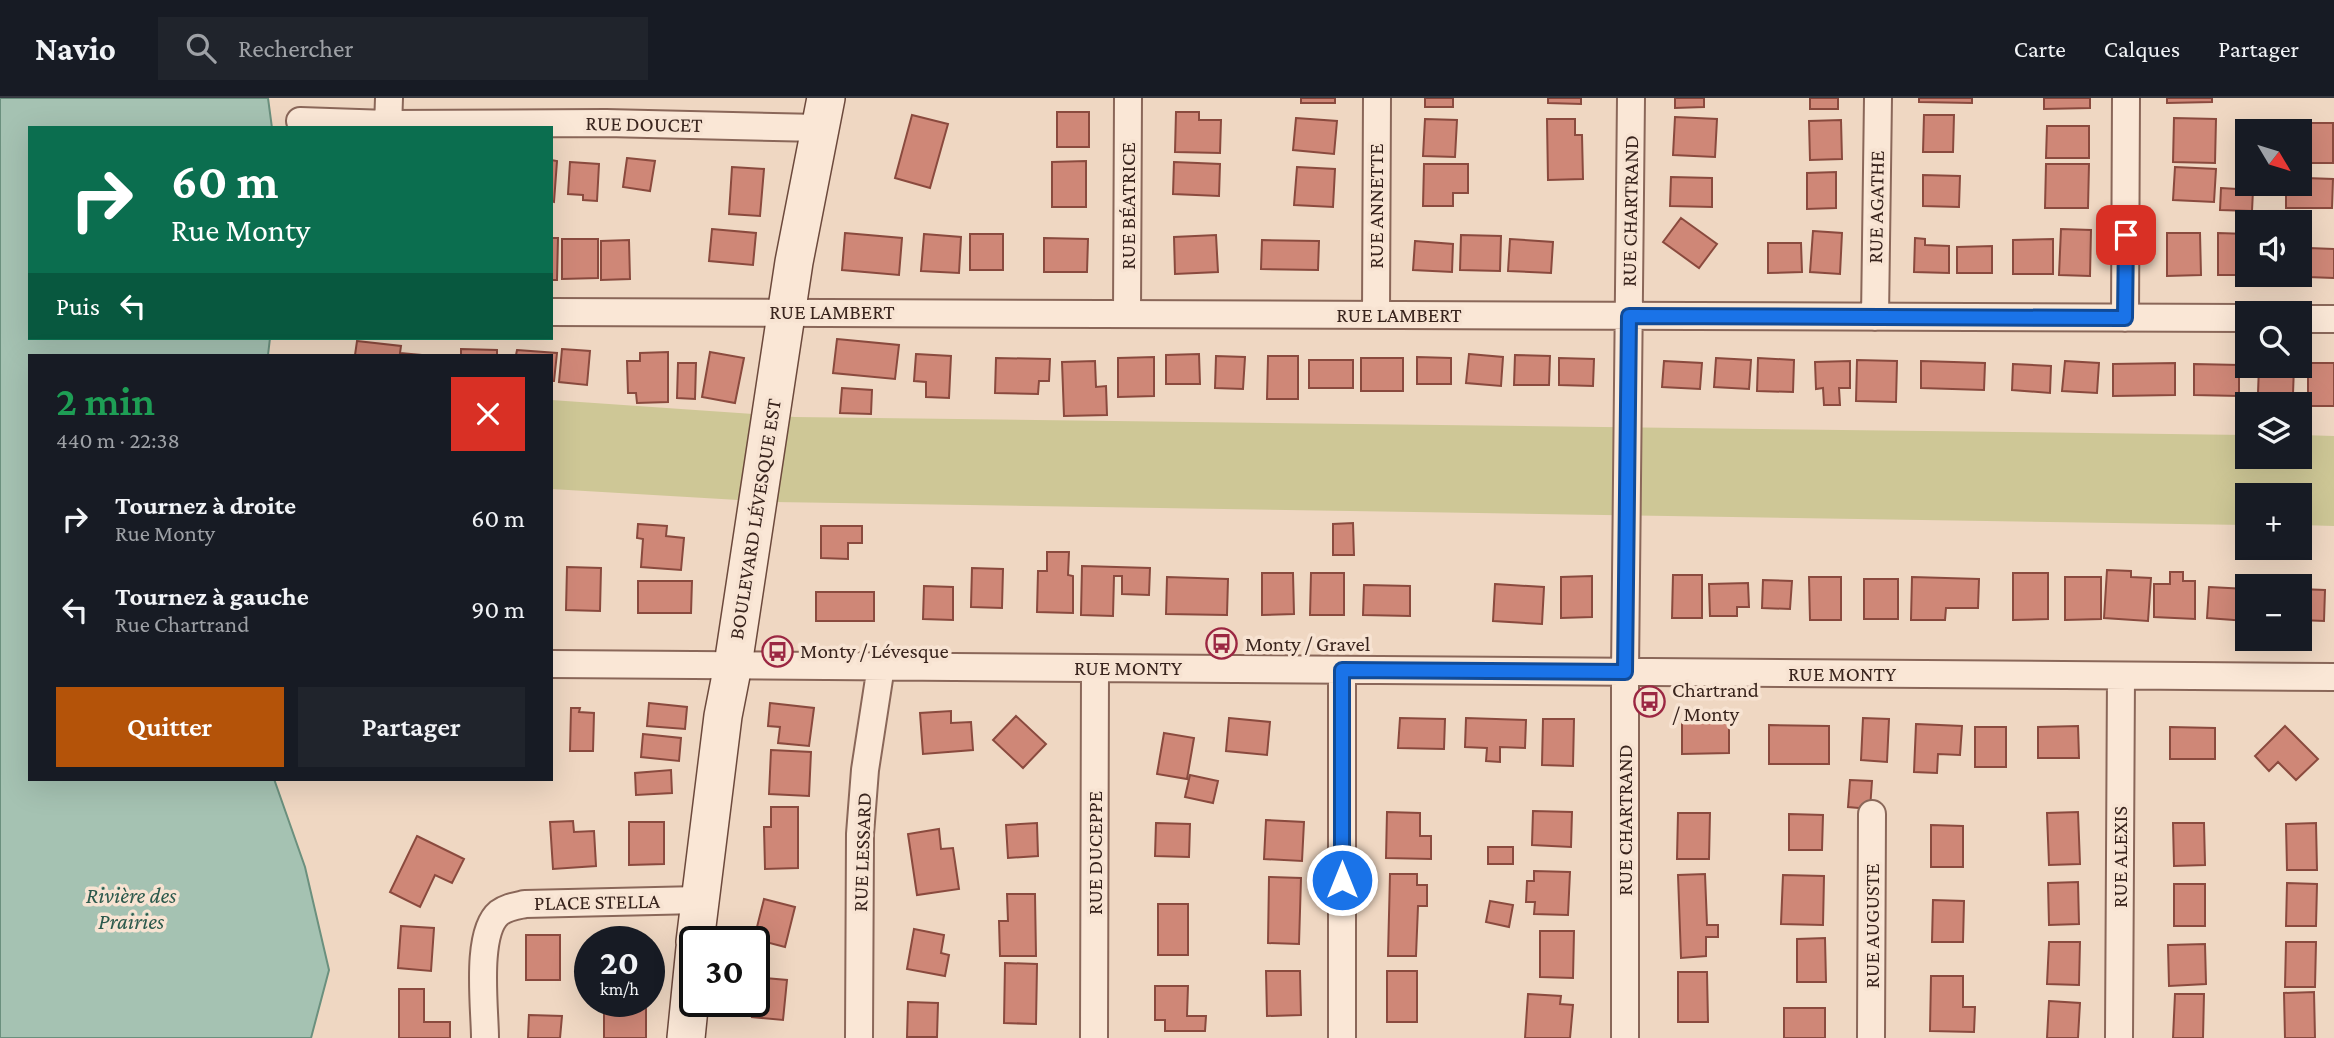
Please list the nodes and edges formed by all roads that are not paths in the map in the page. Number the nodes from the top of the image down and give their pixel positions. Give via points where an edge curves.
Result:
1 (1128, 98) edge
2 (1377, 98) edge
3 (1631, 98) edge
4 (1878, 98) edge
5 (2126, 98) edge
6 (822, 113) edge
7 (388, 117) edge
8 (300, 121) dead end
9 (553, 312) edge
10 (787, 312) junction
11 (1127, 314) junction
12 (1376, 315) junction
13 (1629, 316) junction
14 (1875, 317) junction
15 (2125, 318) junction
16 (2235, 318) edge
17 (2312, 319) edge
18 (2334, 319) edge
19 (553, 664) edge
20 (733, 665) junction
21 (880, 666) junction
22 (1095, 668) junction
23 (1342, 670) junction
24 (1625, 672) junction
25 (2121, 676) junction
26 (2334, 677) edge
27 (1872, 814) dead end
28 (699, 900) junction
29 (697, 926) edge
30 (688, 1017) edge
31 (485, 1038) edge
32 (686, 1038) edge
33 (859, 1038) edge
34 (1094, 1038) edge
35 (1342, 1038) edge
36 (1625, 1038) edge
37 (1871, 1038) edge
38 (2119, 1038) edge

1 - 11 street, RUE BÉATRICE
2 - 12 street, RUE ANNETTE
3 - 13 street, RUE CHARTRAND
4 - 14 street, RUE AGATHE
5 - 15 street
6 - 7 street, RUE DOUCET via 607,122
6 - 10 street, BOULEVARD LÉVESQUE EST
7 - 8 street, RUE DOUCET
9 - 10 street, RUE LAMBERT
10 - 11 street, RUE LAMBERT
10 - 20 street, BOULEVARD LÉVESQUE EST
11 - 12 street, RUE LAMBERT
12 - 13 street, RUE LAMBERT
13 - 14 street, RUE LAMBERT
13 - 24 street, RUE CHARTRAND
14 - 15 street, RUE LAMBERT
15 - 16 street, RUE LAMBERT
17 - 18 street
19 - 20 street, RUE MONTY
20 - 21 street, RUE MONTY
20 - 28 street, BOULEVARD LÉVESQUE EST
21 - 22 street, RUE MONTY
21 - 33 street, RUE LESSARD via 860,834
22 - 23 street, RUE MONTY
22 - 34 street, RUE DUCEPPE
23 - 24 street, RUE MONTY
23 - 35 street
24 - 25 street, RUE MONTY
24 - 36 street, RUE CHARTRAND
25 - 26 street, RUE MONTY
25 - 38 street, RUE ALEXIS
27 - 37 street, RUE AUGUSTE
28 - 29 street, BOULEVARD LÉVESQUE EST
28 - 31 street, PLACE STELLA via 525,904 497,914 485,938
30 - 32 street

